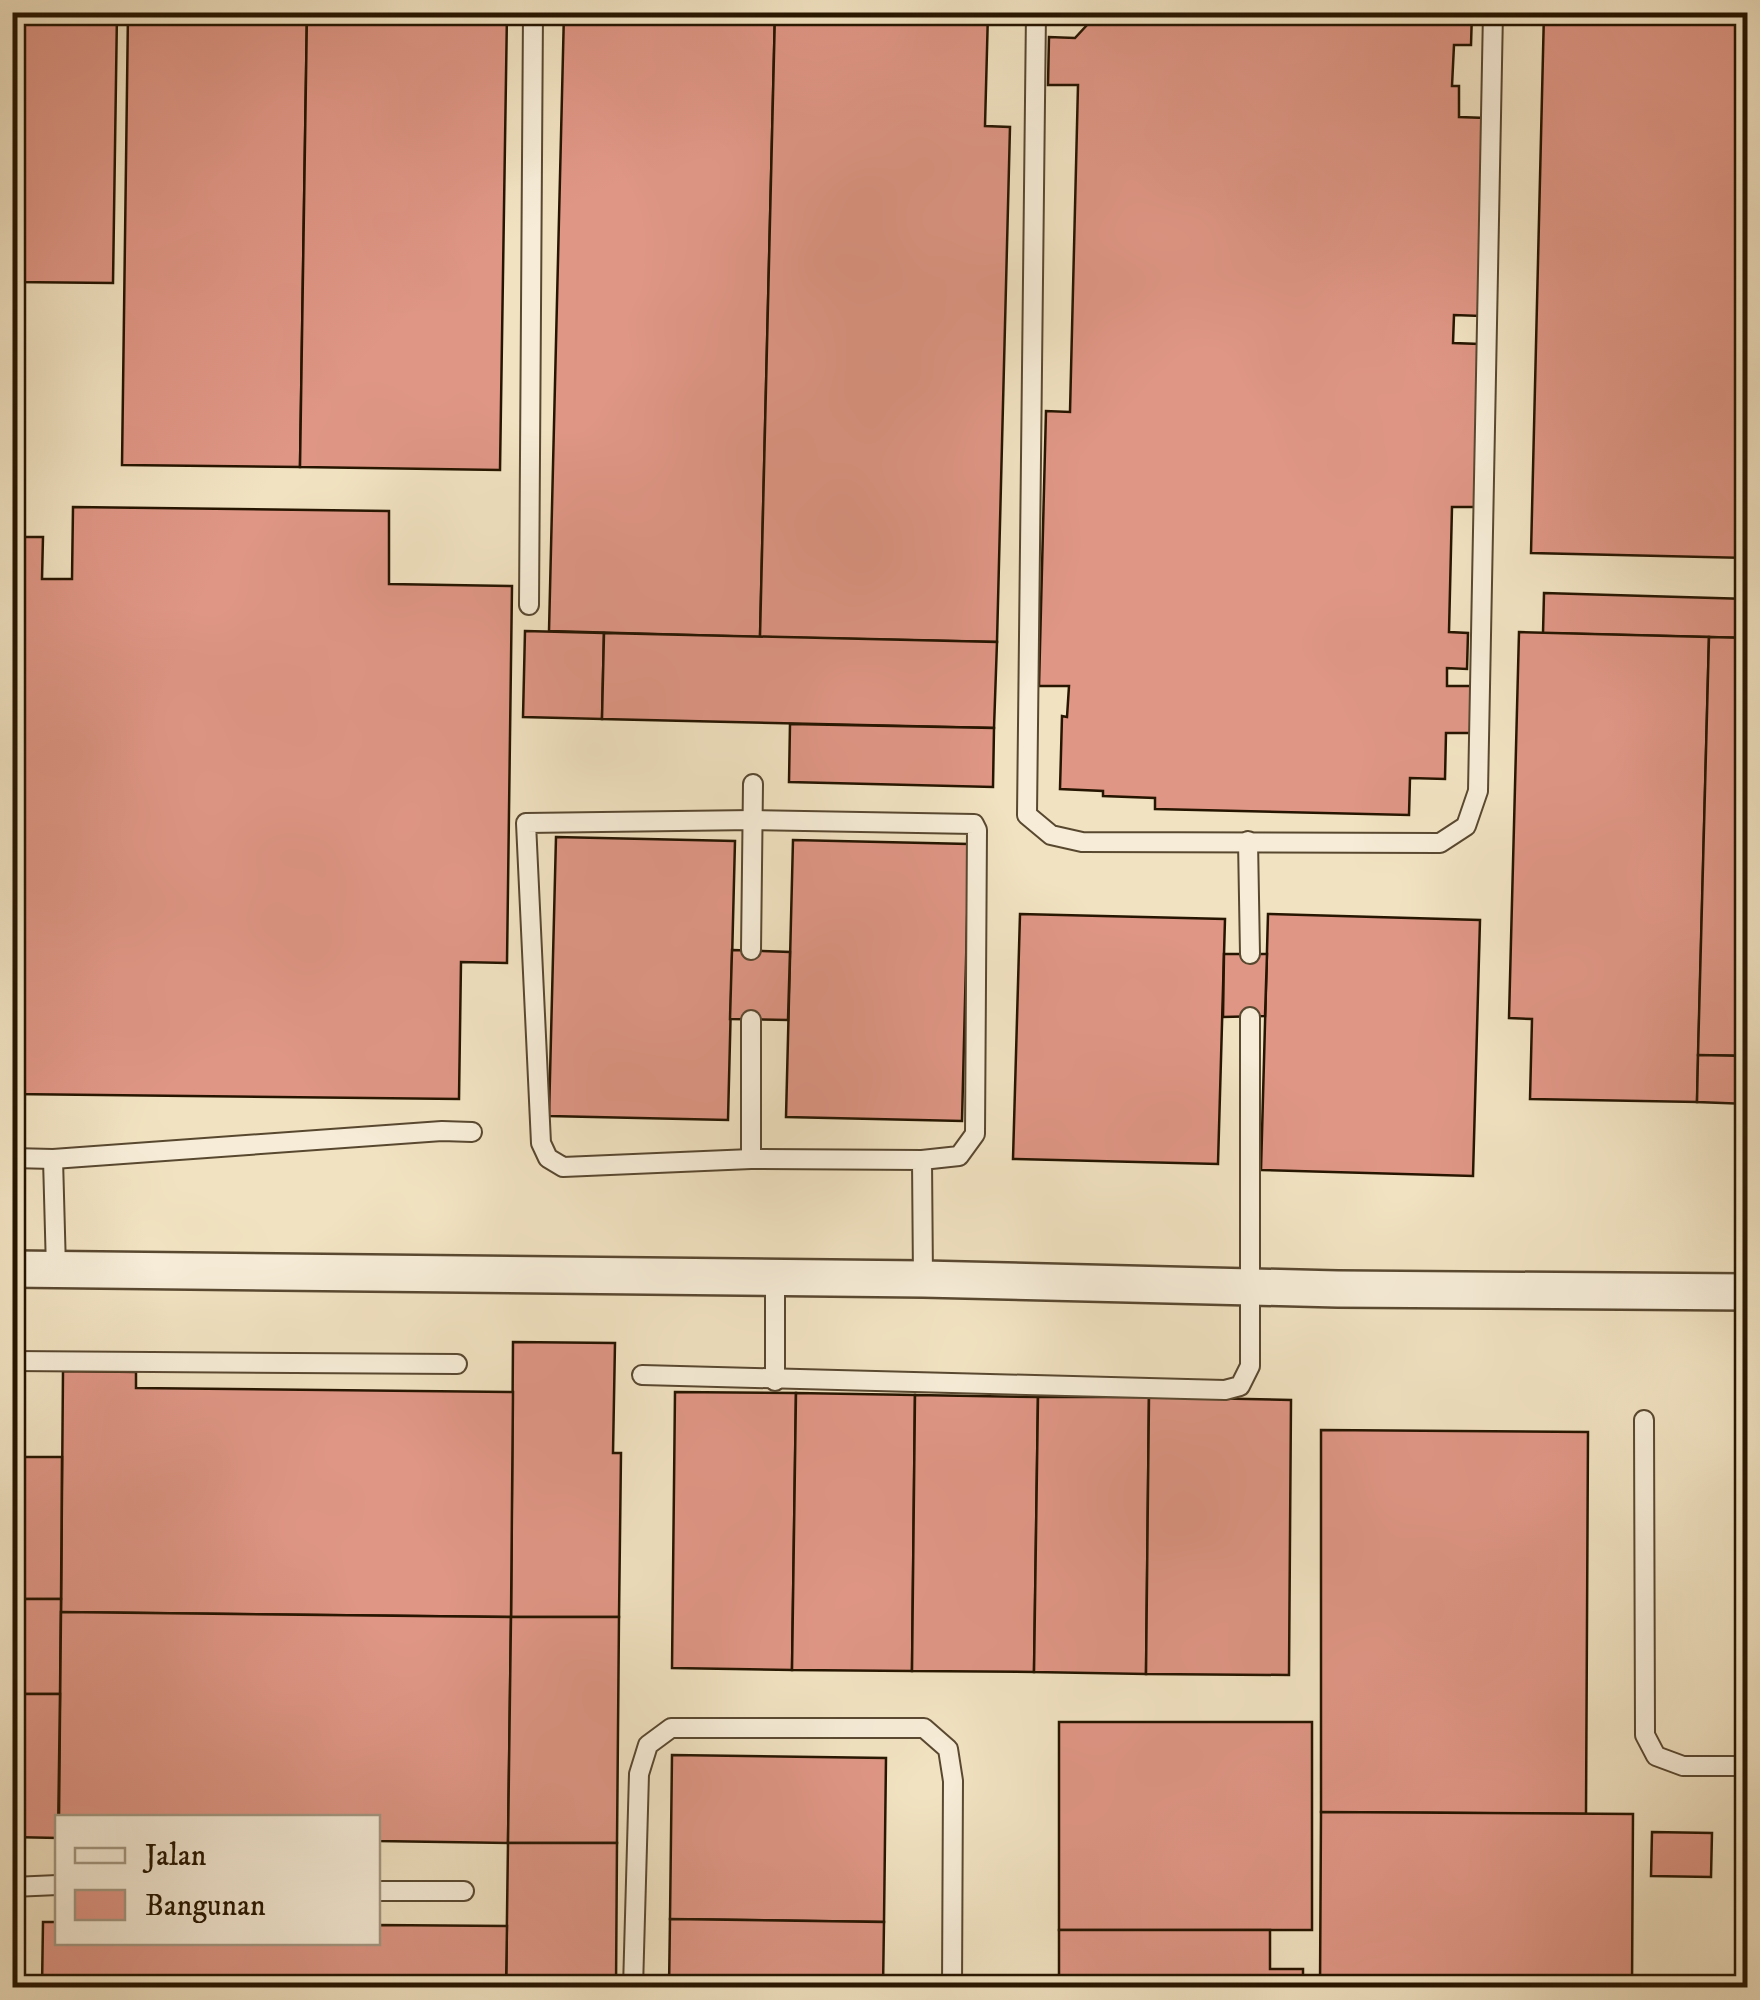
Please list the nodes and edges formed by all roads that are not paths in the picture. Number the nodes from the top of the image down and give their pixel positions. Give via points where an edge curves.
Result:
1 (532, 12) edge
2 (1036, 12) edge
3 (1494, 12) edge
4 (530, 604) dead end
5 (753, 784) dead end
6 (753, 820) junction
7 (1248, 841) junction
8 (752, 950) dead end
9 (1250, 954) dead end
10 (1250, 1017) dead end
11 (752, 1020) dead end
12 (472, 1132) dead end
13 (12, 1158) edge
14 (52, 1159) junction
15 (751, 1159) junction
16 (922, 1160) junction
17 (12, 1269) edge
18 (56, 1270) junction
19 (923, 1279) junction
20 (775, 1280) junction
21 (1251, 1288) junction
22 (1748, 1292) edge
23 (12, 1361) edge
24 (457, 1364) dead end
25 (642, 1375) dead end
26 (775, 1381) junction
27 (1644, 1420) dead end
28 (1748, 1766) edge
29 (55, 1886) edge
30 (12, 1887) edge
31 (380, 1890) edge
32 (464, 1891) dead end
33 (633, 1988) edge
34 (952, 1988) edge

1 - 4 lane
2 - 7 lane via 1027,814 1051,835 1082,842
3 - 7 lane via 1478,791 1466,826 1440,842
5 - 6 lane
6 - 8 lane
6 - 15 lane via 526,823 541,1144 548,1158 563,1167
6 - 16 lane via 974,824 977,830 975,1134 959,1156
7 - 9 lane
10 - 21 lane
11 - 15 lane
12 - 14 lane
13 - 14 lane
14 - 18 lane
15 - 16 lane
16 - 19 lane
17 - 18 street
18 - 20 street
19 - 20 street
19 - 21 street
20 - 26 lane
21 - 22 street
21 - 26 lane via 1250,1366 1240,1386 1226,1390
23 - 24 lane
25 - 26 lane
27 - 28 lane via 1645,1735 1656,1756 1683,1766
29 - 30 lane
31 - 32 lane
33 - 34 lane via 639,1774 648,1744 671,1728 924,1728 948,1749

